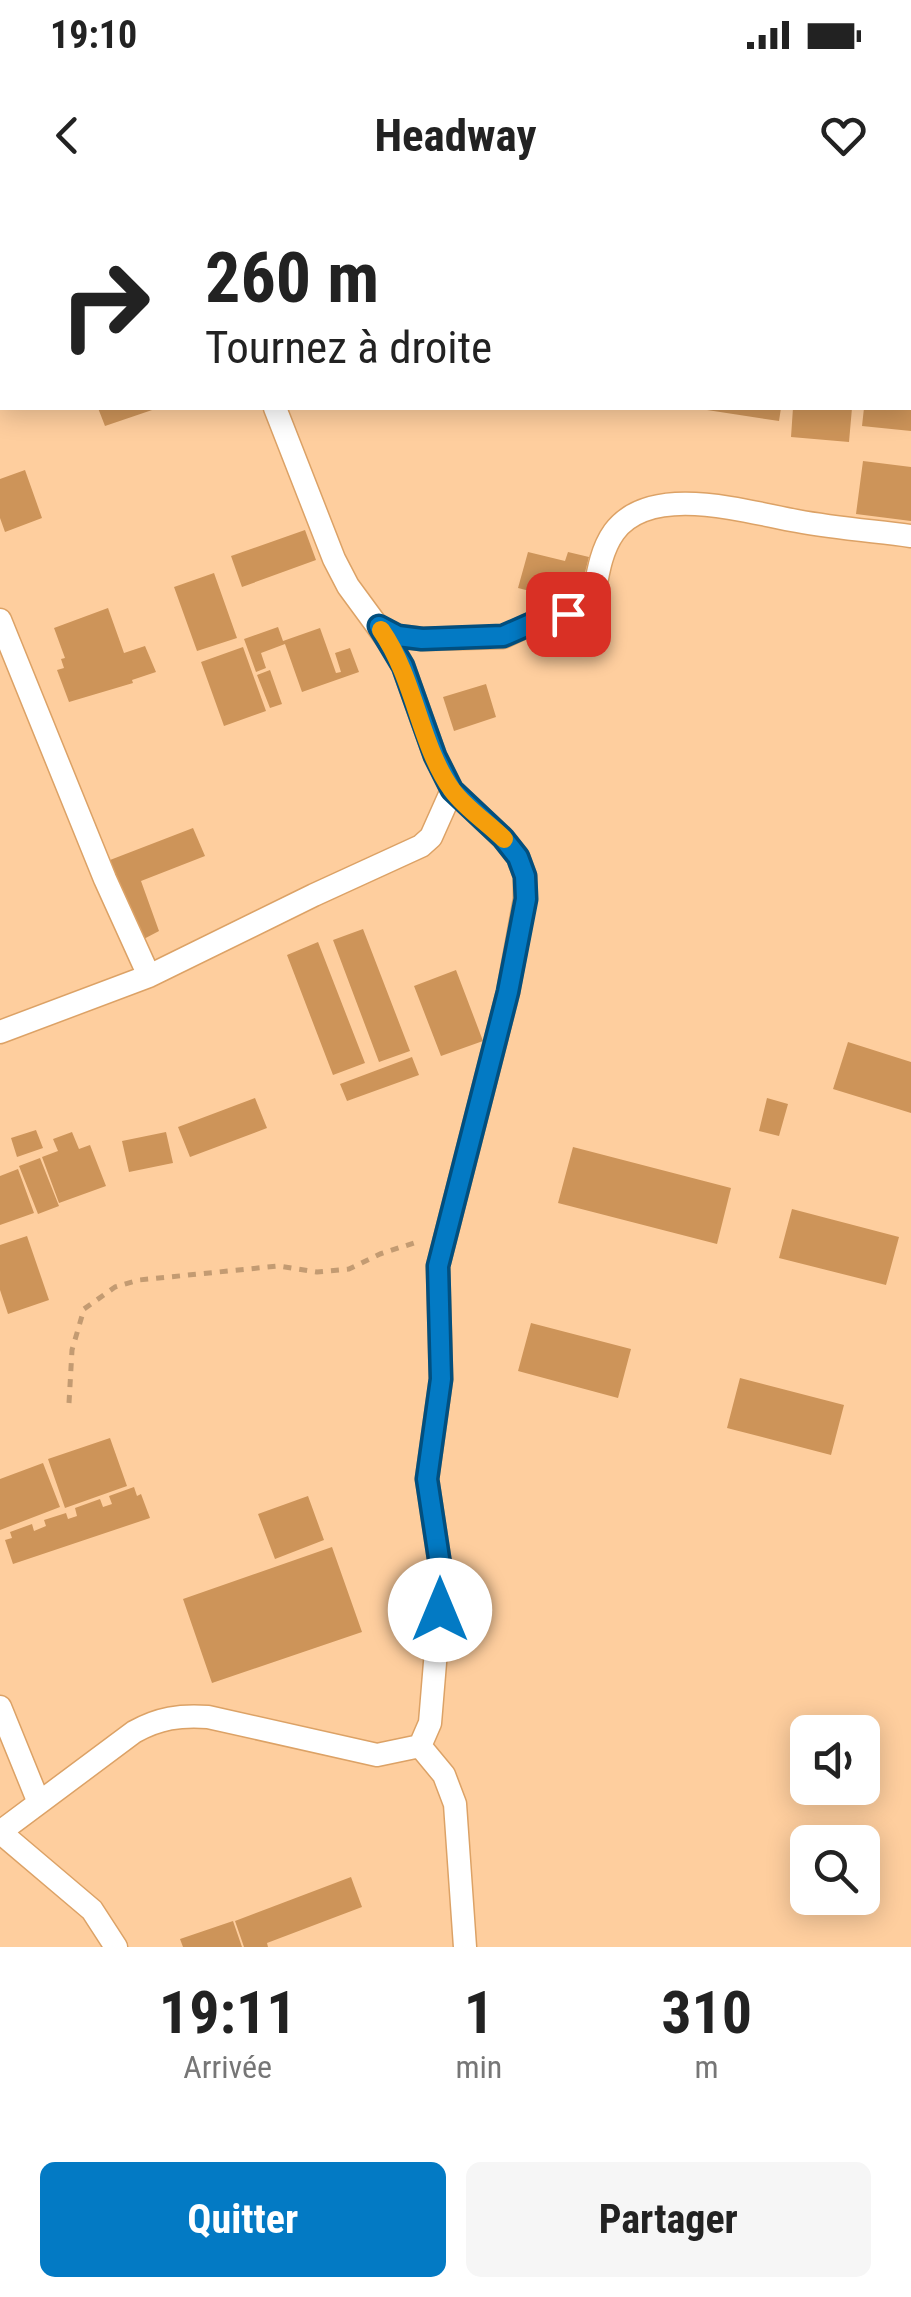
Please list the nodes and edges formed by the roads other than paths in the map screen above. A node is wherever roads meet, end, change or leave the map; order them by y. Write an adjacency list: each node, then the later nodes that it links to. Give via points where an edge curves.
1 (276, 410): 4 (street, via 334,559)
2 (911, 536): 4 (street, via 668,504 640,510 615,531 592,605 503,636 422,639)
3 (0, 620): 6 (street)
4 (379, 626): 5 (street, via 403,666)
5 (452, 790): 6 (street, via 421,846); 9 (street, via 518,857 526,899 440,1251 441,1379 427,1479 442,1578 430,1723)
6 (150, 976): 7 (street)
7 (0, 1032)
8 (0, 1707): 10 (street)
9 (420, 1746): 10 (street, via 377,1754 186,1715 134,1732); 13 (street, via 444,1775 456,1804)
10 (39, 1803): 11 (street)
11 (0, 1832): 12 (street, via 92,1910)
12 (116, 1947)
13 (465, 1947)

